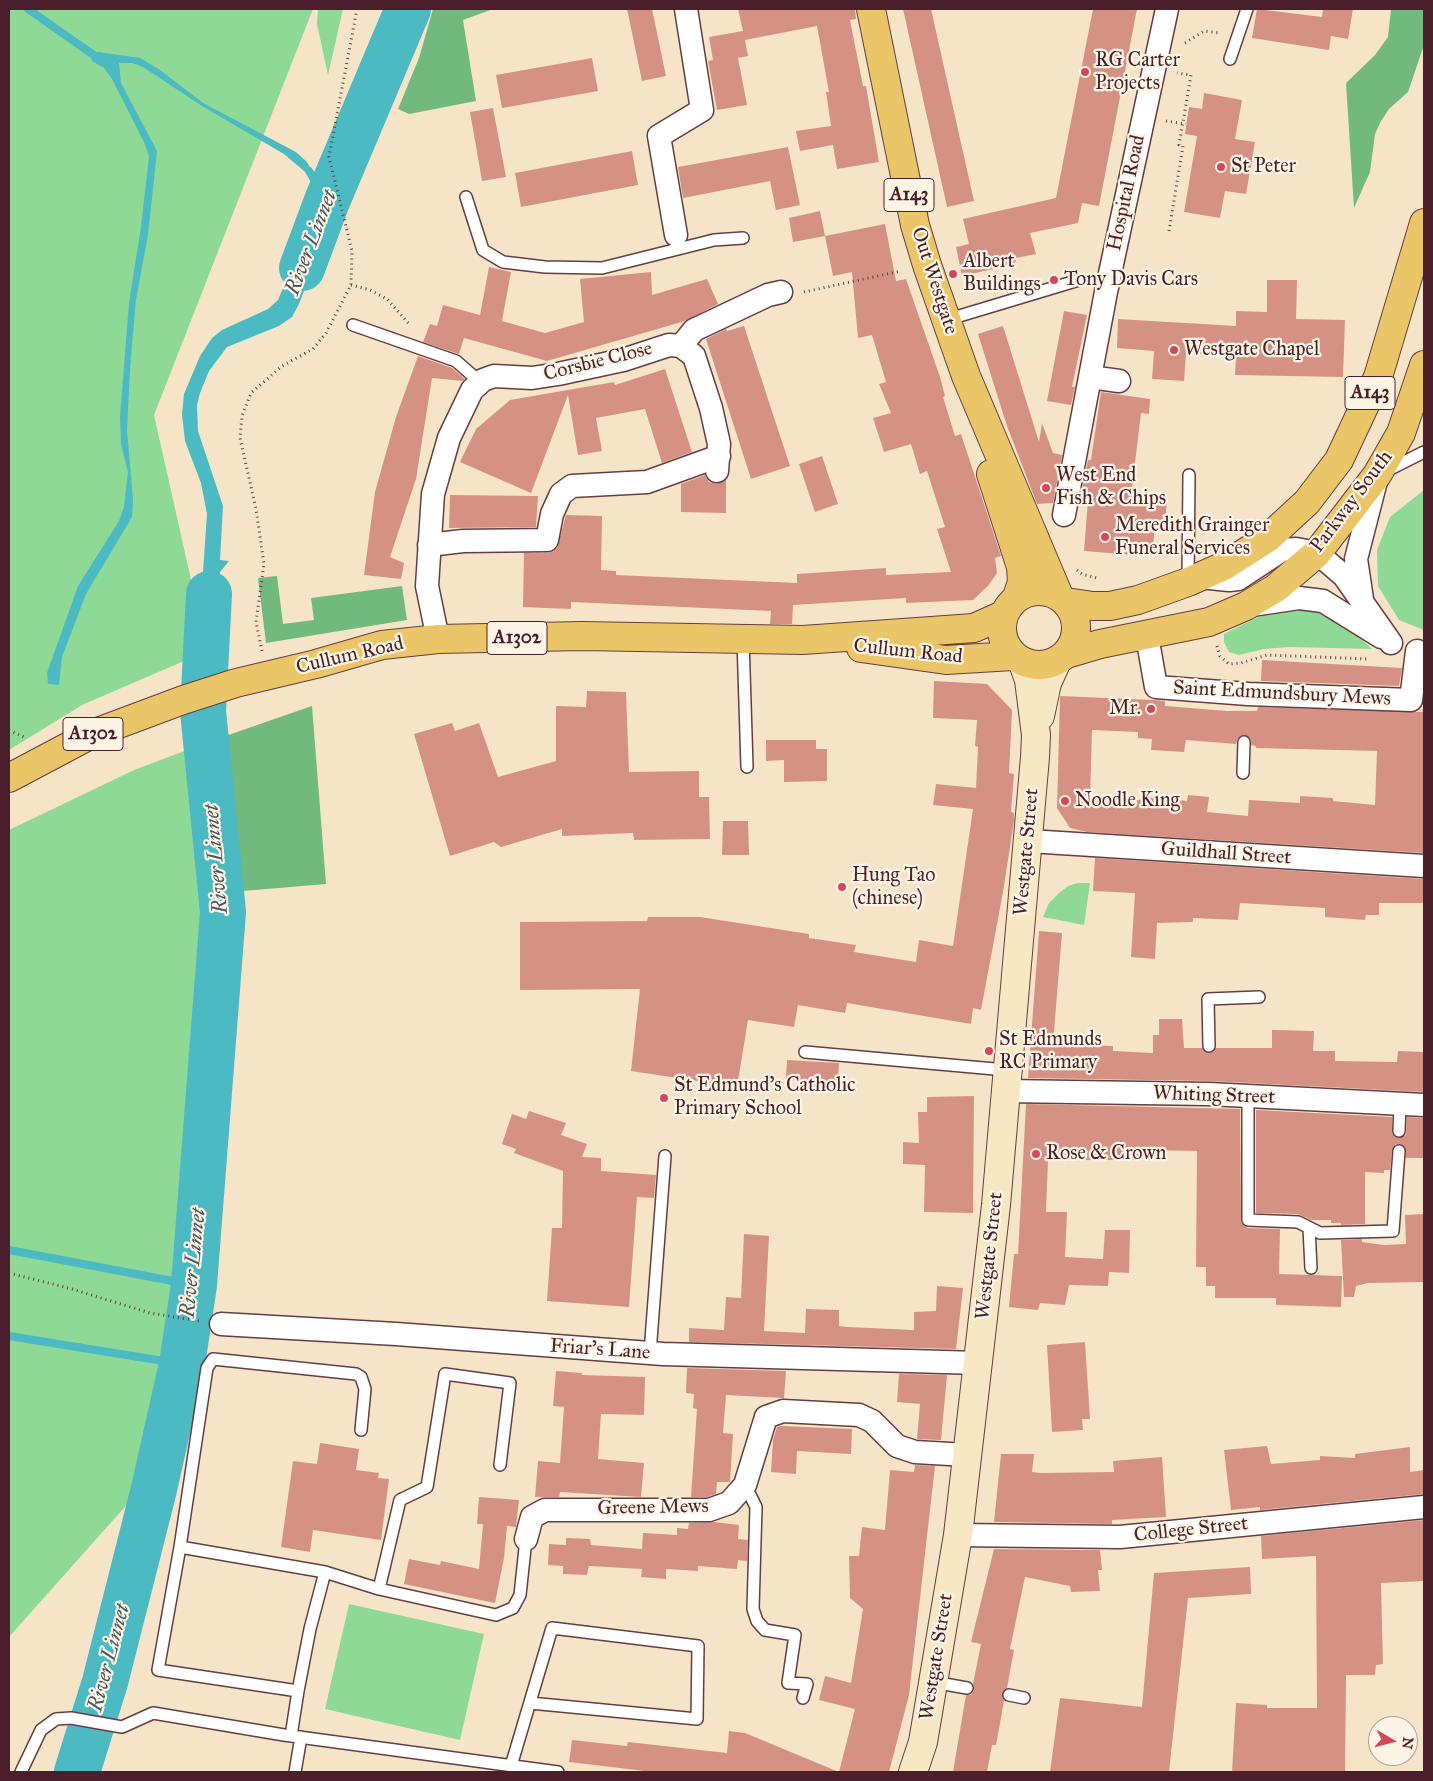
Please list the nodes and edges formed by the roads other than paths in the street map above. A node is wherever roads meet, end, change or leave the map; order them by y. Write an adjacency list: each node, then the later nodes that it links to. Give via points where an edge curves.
1 (686, 9): 9 (street, via 702,110 659,136)
2 (871, 9): 12 (main road, Out Westgate / A143, via 915,225)
3 (1167, 9): 17 (street, Hospital Road)
4 (1247, 9): 5 (lane)
5 (1230, 59)
6 (466, 197): 9 (lane, via 483,250 503,262 602,268)
7 (1424, 223): 26 (main road, Parkway South / A143, via 1378,377 1339,460 1307,502 1268,538 1224,566)
8 (743, 238): 9 (lane)
9 (680, 241)
10 (1079, 280): 12 (lane)
11 (782, 292): 14 (street, Corsbie Close, via 768,295 694,330)
12 (946, 320): 16 (main road, Out Westgate / A143)
13 (353, 325): 19 (lane, via 456,361)
14 (681, 346): 19 (street, Corsbie Close, via 669,344 623,360 558,374 532,378 494,376); 24 (street, Corsbie Close, via 694,356 711,408 720,444 718,464 647,482 572,486 561,494 552,514 547,540)
15 (1424, 365): 22 (main road, Parkway South / A143, via 1401,433)
16 (966, 376): 27 (main road, Out Westgate / A143); 29 (main road, Out Westgate / A143, via 987,459 1021,566 1022,582)
17 (1090, 377): 18 (street); 23 (street, Hospital Road)
18 (1118, 381)
19 (480, 382): 24 (street, via 472,390 449,438 433,494)
20 (1424, 452): 22 (lane)
21 (1189, 475): 26 (lane)
22 (1377, 475): 25 (main road, Parkway South / A143); 28 (street, via 1356,559)
23 (1064, 515)
24 (429, 545): 32 (street, via 427,586)
25 (1316, 553): 26 (street, via 1282,550 1238,579); 28 (street, via 1344,576); 30 (main road, Parkway South / A143, via 1276,588)
26 (1194, 580): 27 (main road, Parkway South / A143, via 1138,600 1110,606)
27 (1062, 599): 29 (main road, A143, via 1038,591); 37 (main road, A143, via 1076,622 1072,645)
28 (1362, 602): 35 (street)
29 (1010, 606): 34 (main road, Cullum Road / A1302, via 974,628); 38 (main road, A143, via 1002,638)
30 (1246, 606): 31 (main road, Parkway South / A143, via 1209,622); 35 (street, via 1299,598 1323,601)
31 (1147, 636): 36 (street, Saint Edmundsbury Mews, via 1156,687 1247,700 1411,700); 37 (main road, Parkway South / A143, via 1100,644)
32 (438, 639): 33 (main road, Cullum Road / A1302, via 582,636); 43 (main road, Cullum Road / A1302, via 382,645 183,700 92,734)
33 (743, 639): 34 (main road, Cullum Road / A1302); 41 (lane)
34 (803, 640): 38 (main road, Cullum Road / A1302, via 946,660)
35 (1382, 650): 36 (street)
36 (1421, 652)
37 (1061, 659): 38 (main road, A143, via 1041,666); 39 (street, Westgate Street, via 1047,683)
38 (1018, 660): 39 (street, Westgate Street, via 1029,680)
39 (1036, 735): 44 (street, Westgate Street)
40 (1244, 742): 42 (lane)
41 (746, 767)
42 (1243, 773)
43 (9, 778)
44 (1029, 841): 45 (street, Guildhall Street); 49 (street, Westgate Street)
45 (1424, 866)
46 (1259, 997): 47 (lane, via 1208,999)
47 (1209, 1046)
48 (805, 1052): 49 (lane)
49 (1005, 1081): 50 (street, Whiting Street, via 1209,1089); 60 (street, Westgate Street)
50 (1248, 1097): 51 (street, Whiting Street); 56 (lane, via 1248,1220 1298,1222)
51 (1400, 1104): 52 (street, Whiting Street); 53 (lane)
52 (1424, 1105)
53 (1399, 1131)
54 (1398, 1151): 56 (lane, via 1393,1231 1320,1233)
55 (665, 1156): 59 (lane)
56 (1309, 1228): 57 (lane)
57 (1311, 1268)
58 (210, 1323): 59 (street, Friar's Lane)
59 (650, 1353): 60 (street, Friar's Lane)
60 (979, 1363): 62 (street, Westgate Street)
61 (361, 1430): 68 (lane, via 365,1389 361,1377 356,1374 213,1359 208,1368)
62 (967, 1454): 64 (street, Greene Mews, via 915,1452 897,1446 872,1421 859,1415 783,1410 766,1417); 66 (street, Westgate Street)
63 (500, 1465): 70 (lane, via 510,1383 445,1374 427,1487 400,1500)
64 (745, 1485): 67 (street, Greene Mews, via 729,1503 709,1510 545,1510 532,1518); 75 (lane, via 756,1507 753,1609 757,1622 765,1630 795,1635 788,1683 807,1684)
65 (1424, 1507): 66 (street, College Street, via 1120,1537)
66 (958, 1535): 71 (street, Westgate Street)
67 (526, 1540): 70 (lane, via 520,1595 512,1608 496,1615)
68 (180, 1547): 69 (lane); 73 (lane, via 158,1670)
69 (325, 1572): 70 (lane); 73 (lane)
70 (379, 1589)
71 (933, 1682): 72 (lane); 83 (street, Westgate Street, via 923,1742)
72 (968, 1688)
73 (298, 1691): 78 (lane)
74 (1009, 1695): 76 (lane)
75 (804, 1698)
76 (1024, 1698)
77 (530, 1703): 77 (lane, via 552,1628 698,1646 697,1719); 79 (lane)
78 (296, 1737): 79 (lane); 80 (lane, via 153,1714 122,1726 71,1718 56,1719 41,1730); 81 (lane)
79 (511, 1766): 82 (lane)
80 (21, 1772)
81 (295, 1772)
82 (558, 1772)
83 (913, 1772)

